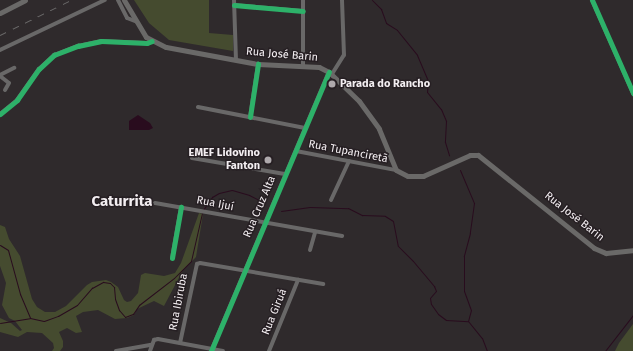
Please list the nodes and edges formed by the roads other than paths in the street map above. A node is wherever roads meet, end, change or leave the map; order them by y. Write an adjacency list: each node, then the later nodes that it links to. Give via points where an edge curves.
1 (24, 0): 10 (main road)
2 (105, 0): 13 (street)
3 (118, 0): 11 (street, via 127,18)
4 (124, 0): 11 (main road, Rua José Barin)
5 (303, 0): 9 (street)
6 (342, 0): 18 (street, Rua Cruz Alta, via 344,55)
7 (592, 0): 21 (street)
8 (234, 2): 9 (street); 14 (street)
9 (303, 11): 16 (street)
10 (0, 13)
11 (135, 21): 12 (main road, Rua José Barin)
12 (152, 41): 14 (main road, Rua José Barin, via 166,47); 23 (street, via 101,41 54,55 39,69 17,100)
13 (0, 50)
14 (236, 60): 15 (main road, Rua José Barin)
15 (258, 64): 16 (main road, Rua José Barin); 24 (street)
16 (303, 65): 18 (main road, Rua José Barin, via 318,67)
17 (14, 68): 19 (street)
18 (331, 73): 25 (street, Rua Cruz Alta); 29 (main road, Rua José Barin, via 359,101 379,129)
19 (0, 76): 20 (street, via 9,83)
20 (5, 90)
21 (633, 93)
22 (198, 107): 24 (street)
23 (0, 114)
24 (250, 117): 25 (street)
25 (305, 128): 26 (street, Rua Cruz Alta)
26 (296, 151): 28 (street, Rua Tupanciretã); 30 (street, Rua Cruz Alta)
27 (192, 158): 30 (street)
28 (348, 161): 29 (street, Rua Tupanciretã); 31 (street)
29 (396, 170): 38 (main road, Rua José Barin, via 408,176 423,176 470,155 478,155 594,248 606,253)
30 (285, 174): 34 (street, Rua Cruz Alta)
31 (331, 200)
32 (155, 203): 33 (street, Rua Ijuí)
33 (181, 207): 34 (street, Rua Ijuí); 39 (street)
34 (264, 222): 35 (street, Rua Ijuí); 40 (street, Rua Cruz Alta)
35 (315, 232): 36 (street, Rua Ijuí); 37 (street)
36 (342, 236)
37 (310, 250)
38 (633, 250)
39 (172, 258)
40 (244, 271): 41 (street); 43 (street, Rua Ibiruba, via 197,264); 45 (street, Rua Cruz Alta)
41 (298, 280): 42 (street); 49 (street, Rua Giruá)
42 (323, 284)
43 (180, 343): 44 (street, via 158,339); 45 (street)
44 (151, 345): 46 (street); 47 (street)
45 (212, 350): 48 (street)
46 (116, 351)
47 (150, 351)
48 (223, 351)
49 (269, 351)

